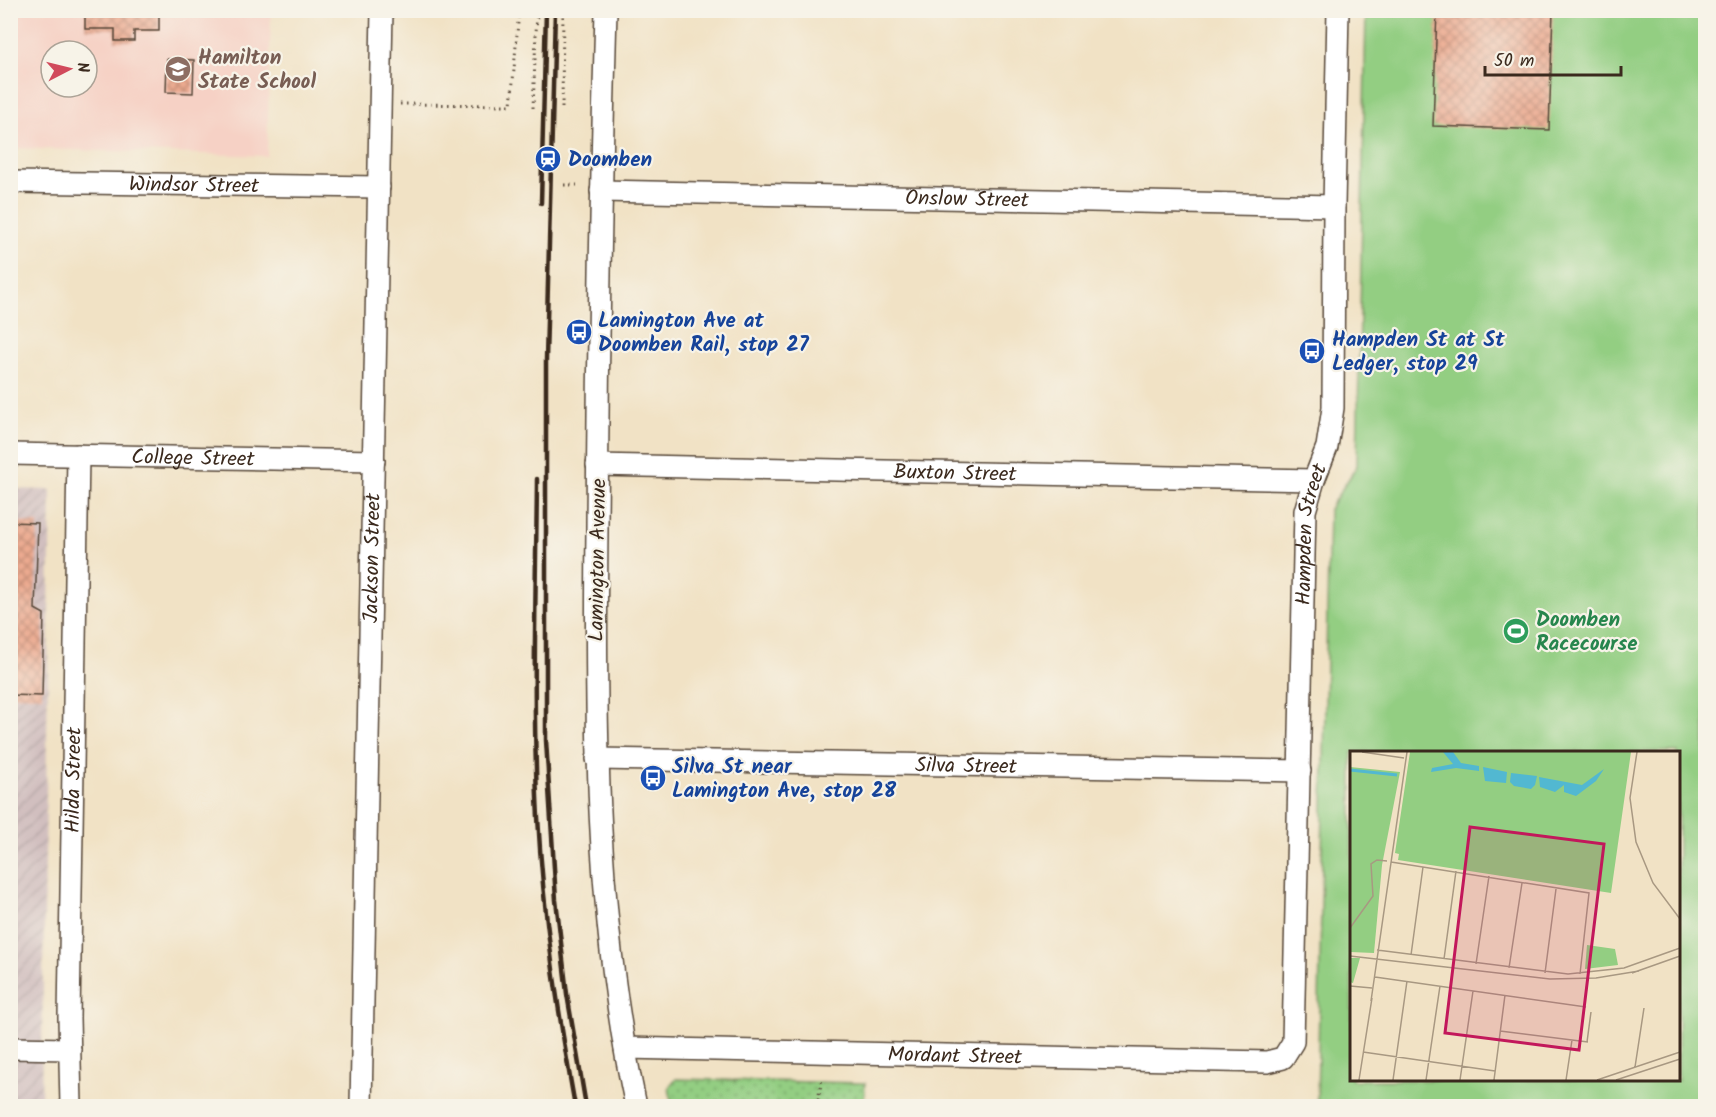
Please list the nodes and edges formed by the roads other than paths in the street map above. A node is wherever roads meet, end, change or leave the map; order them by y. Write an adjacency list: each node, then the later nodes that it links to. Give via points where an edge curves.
1 (382, 10): 5 (street, Jackson Street)
2 (606, 10): 6 (street, Lamington Avenue)
3 (1338, 10): 7 (street, Hampden Street)
4 (10, 182): 5 (street, Windsor Street)
5 (379, 187): 10 (street, Jackson Street)
6 (601, 191): 7 (street, Onslow Street); 11 (street, Lamington Avenue)
7 (1334, 206): 12 (street, Hampden Street, via 1333,408 1327,447)
8 (10, 454): 9 (street, College Street)
9 (78, 455): 10 (street, College Street); 17 (street, Hilda Street)
10 (374, 460): 20 (street, Jackson Street)
11 (597, 465): 12 (street, Buxton Street); 13 (street, Lamington Avenue)
12 (1314, 480): 14 (street, Hampden Street, via 1305,512)
13 (597, 759): 14 (street, Silva Street); 16 (street, Lamington Avenue, via 612,952)
14 (1300, 771): 18 (street, Hampden Street, via 1293,1042)
15 (10, 1048): 17 (street)
16 (625, 1048): 18 (street, Mordant Street, via 1267,1062); 21 (street, Lamington Avenue)
17 (70, 1049): 19 (street, Hilda Street)
18 (1283, 1058)
19 (71, 1107)
20 (361, 1107)
21 (636, 1107)

